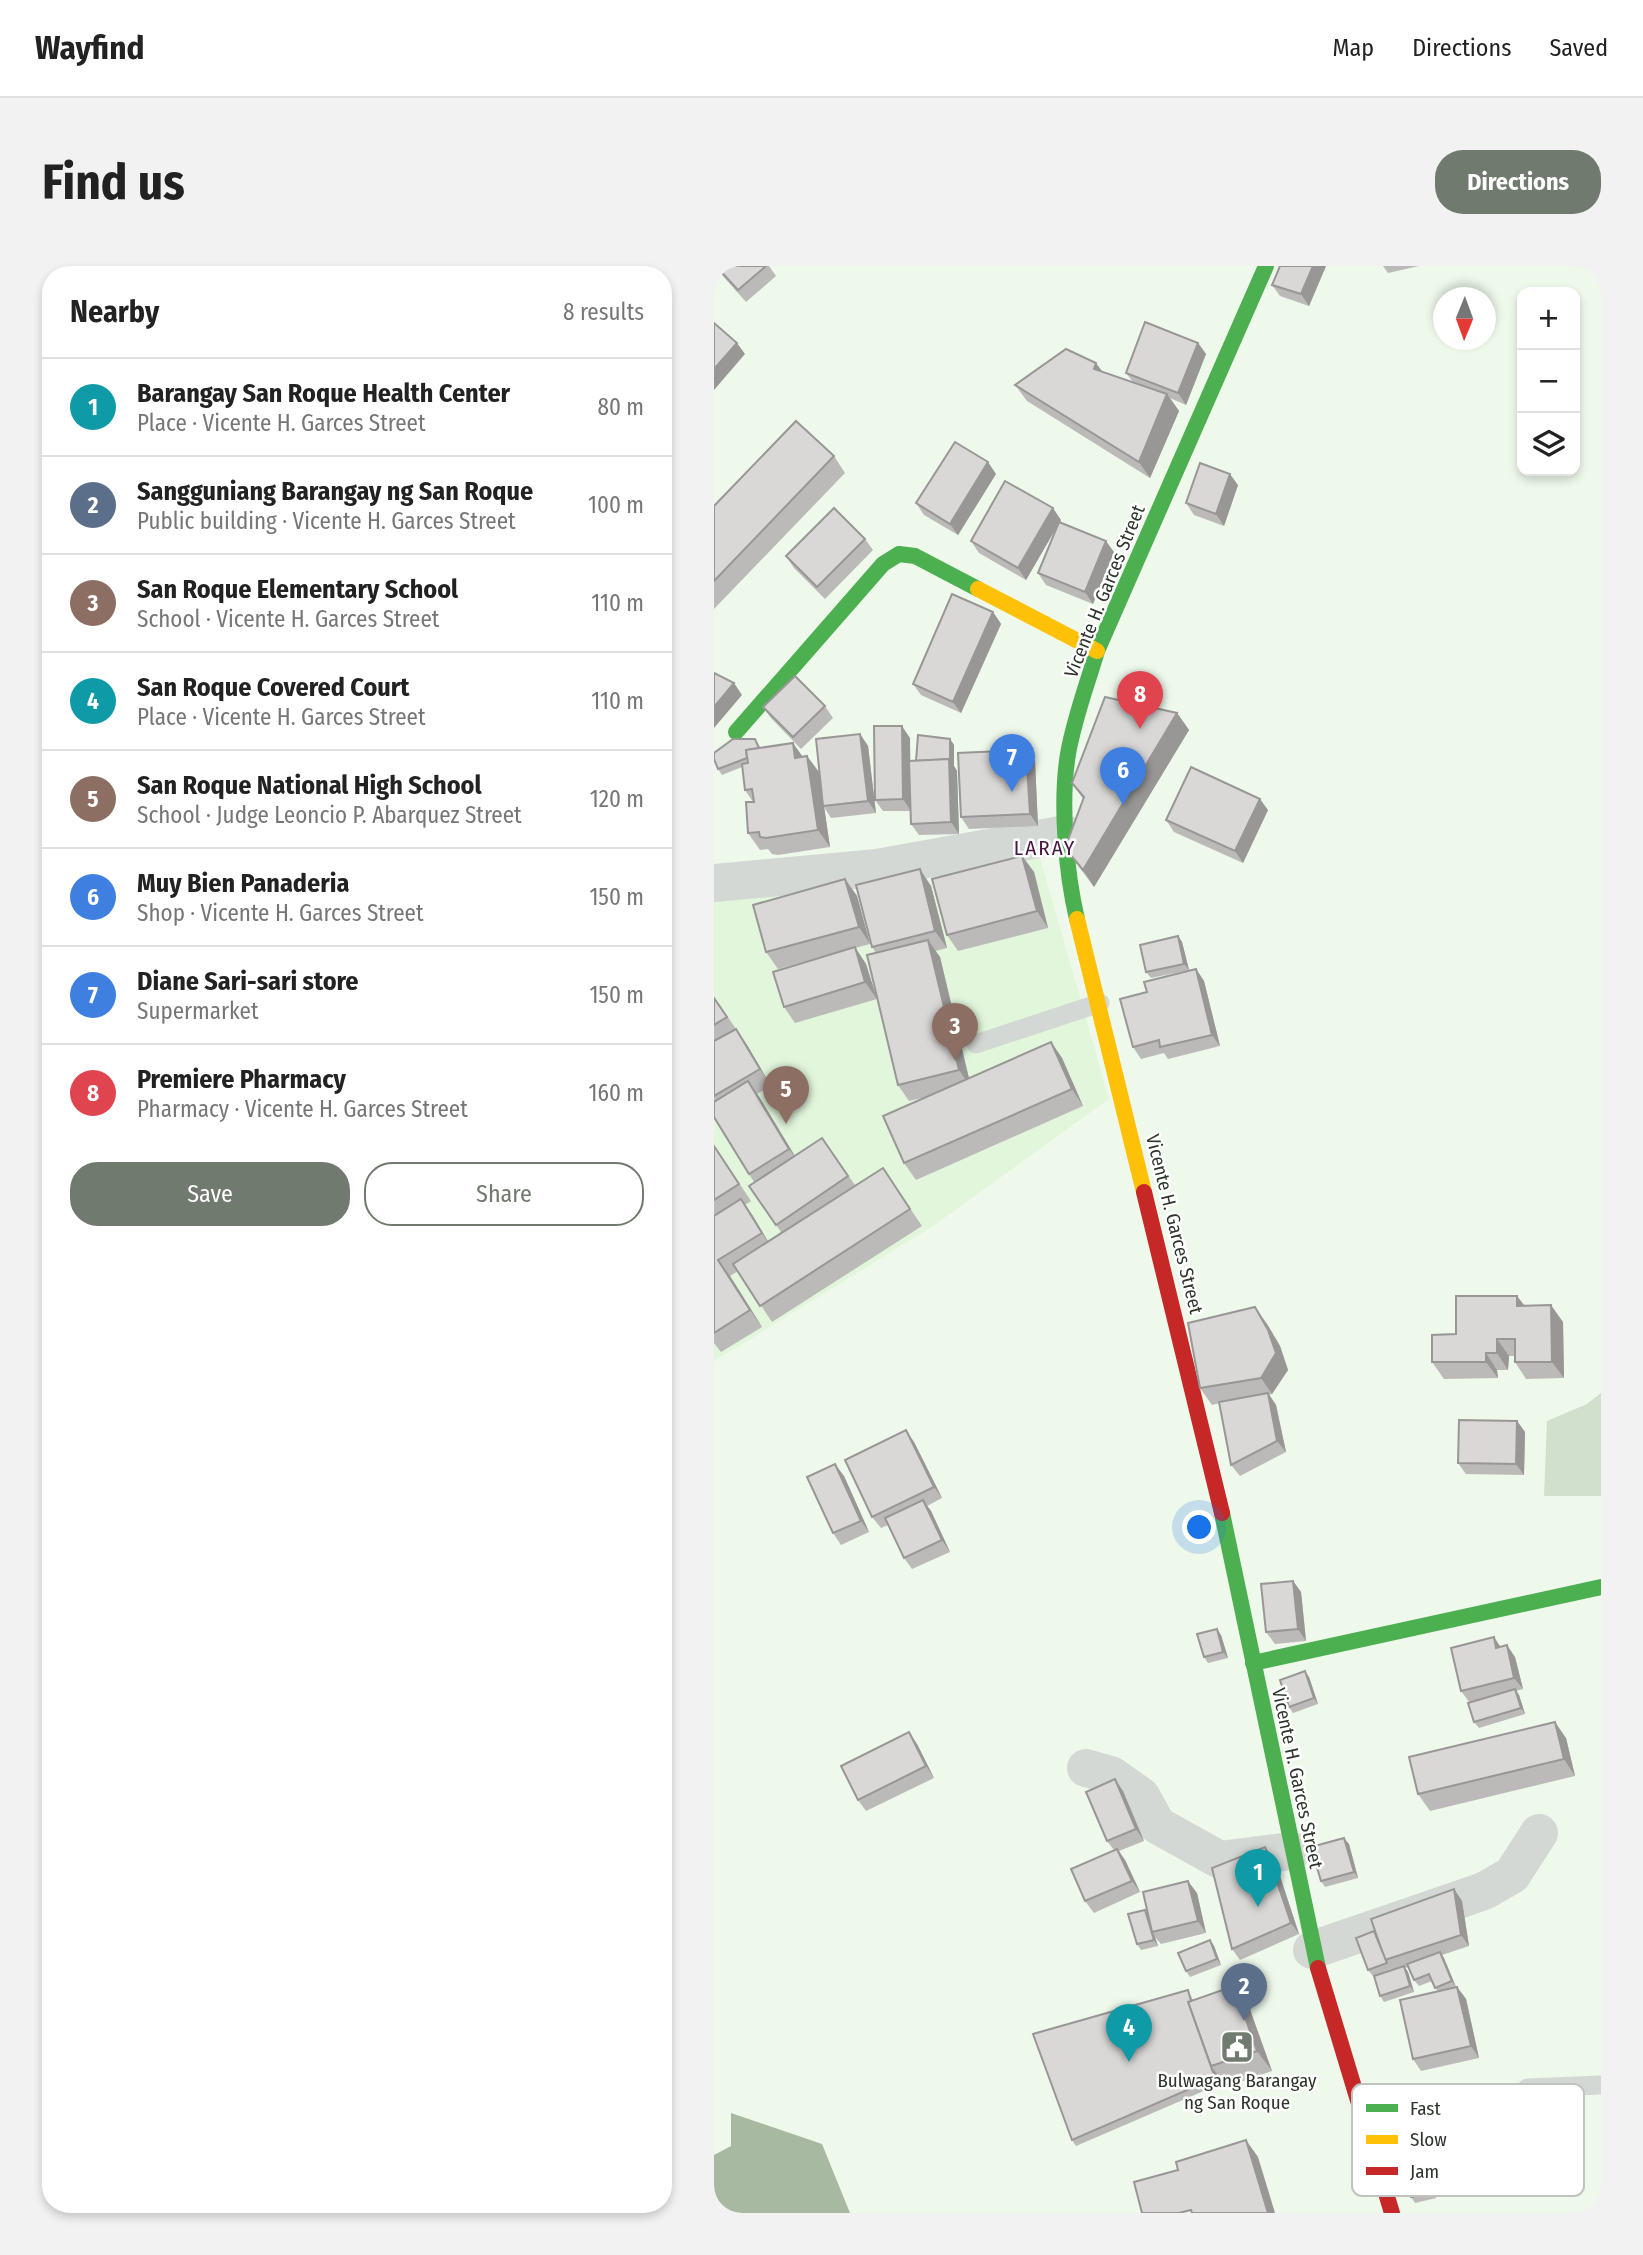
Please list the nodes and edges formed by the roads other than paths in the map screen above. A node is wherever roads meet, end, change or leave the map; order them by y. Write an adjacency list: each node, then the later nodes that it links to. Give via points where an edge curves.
1 (1266, 266): 2 (street, Vicente H. Garces Street)
2 (1097, 651): 3 (street, via 915,556 899,554 883,564); 4 (street, Vicente H. Garces Street, via 1068,755)
3 (736, 732)
4 (1066, 834): 5 (street, via 877,868); 6 (street, Vicente H. Garces Street, via 1072,900)
5 (714, 883)
6 (1100, 1003): 7 (lane); 9 (street, Vicente H. Garces Street, via 1220,1503)
7 (976, 1044)
8 (1601, 1587): 9 (street)
9 (1253, 1663): 12 (street, Vicente H. Garces Street)
10 (1086, 1768): 12 (street, via 1111,1775 1141,1796 1157,1825 1220,1860)
11 (1539, 1833): 13 (street, via 1512,1875 1484,1891)
12 (1292, 1851): 13 (street, Vicente H. Garces Street)
13 (1312, 1950): 14 (street, Vicente H. Garces Street)
14 (1353, 2084)
15 (1387, 2196): 16 (street, Vicente H. Garces Street)
16 (1392, 2213)

